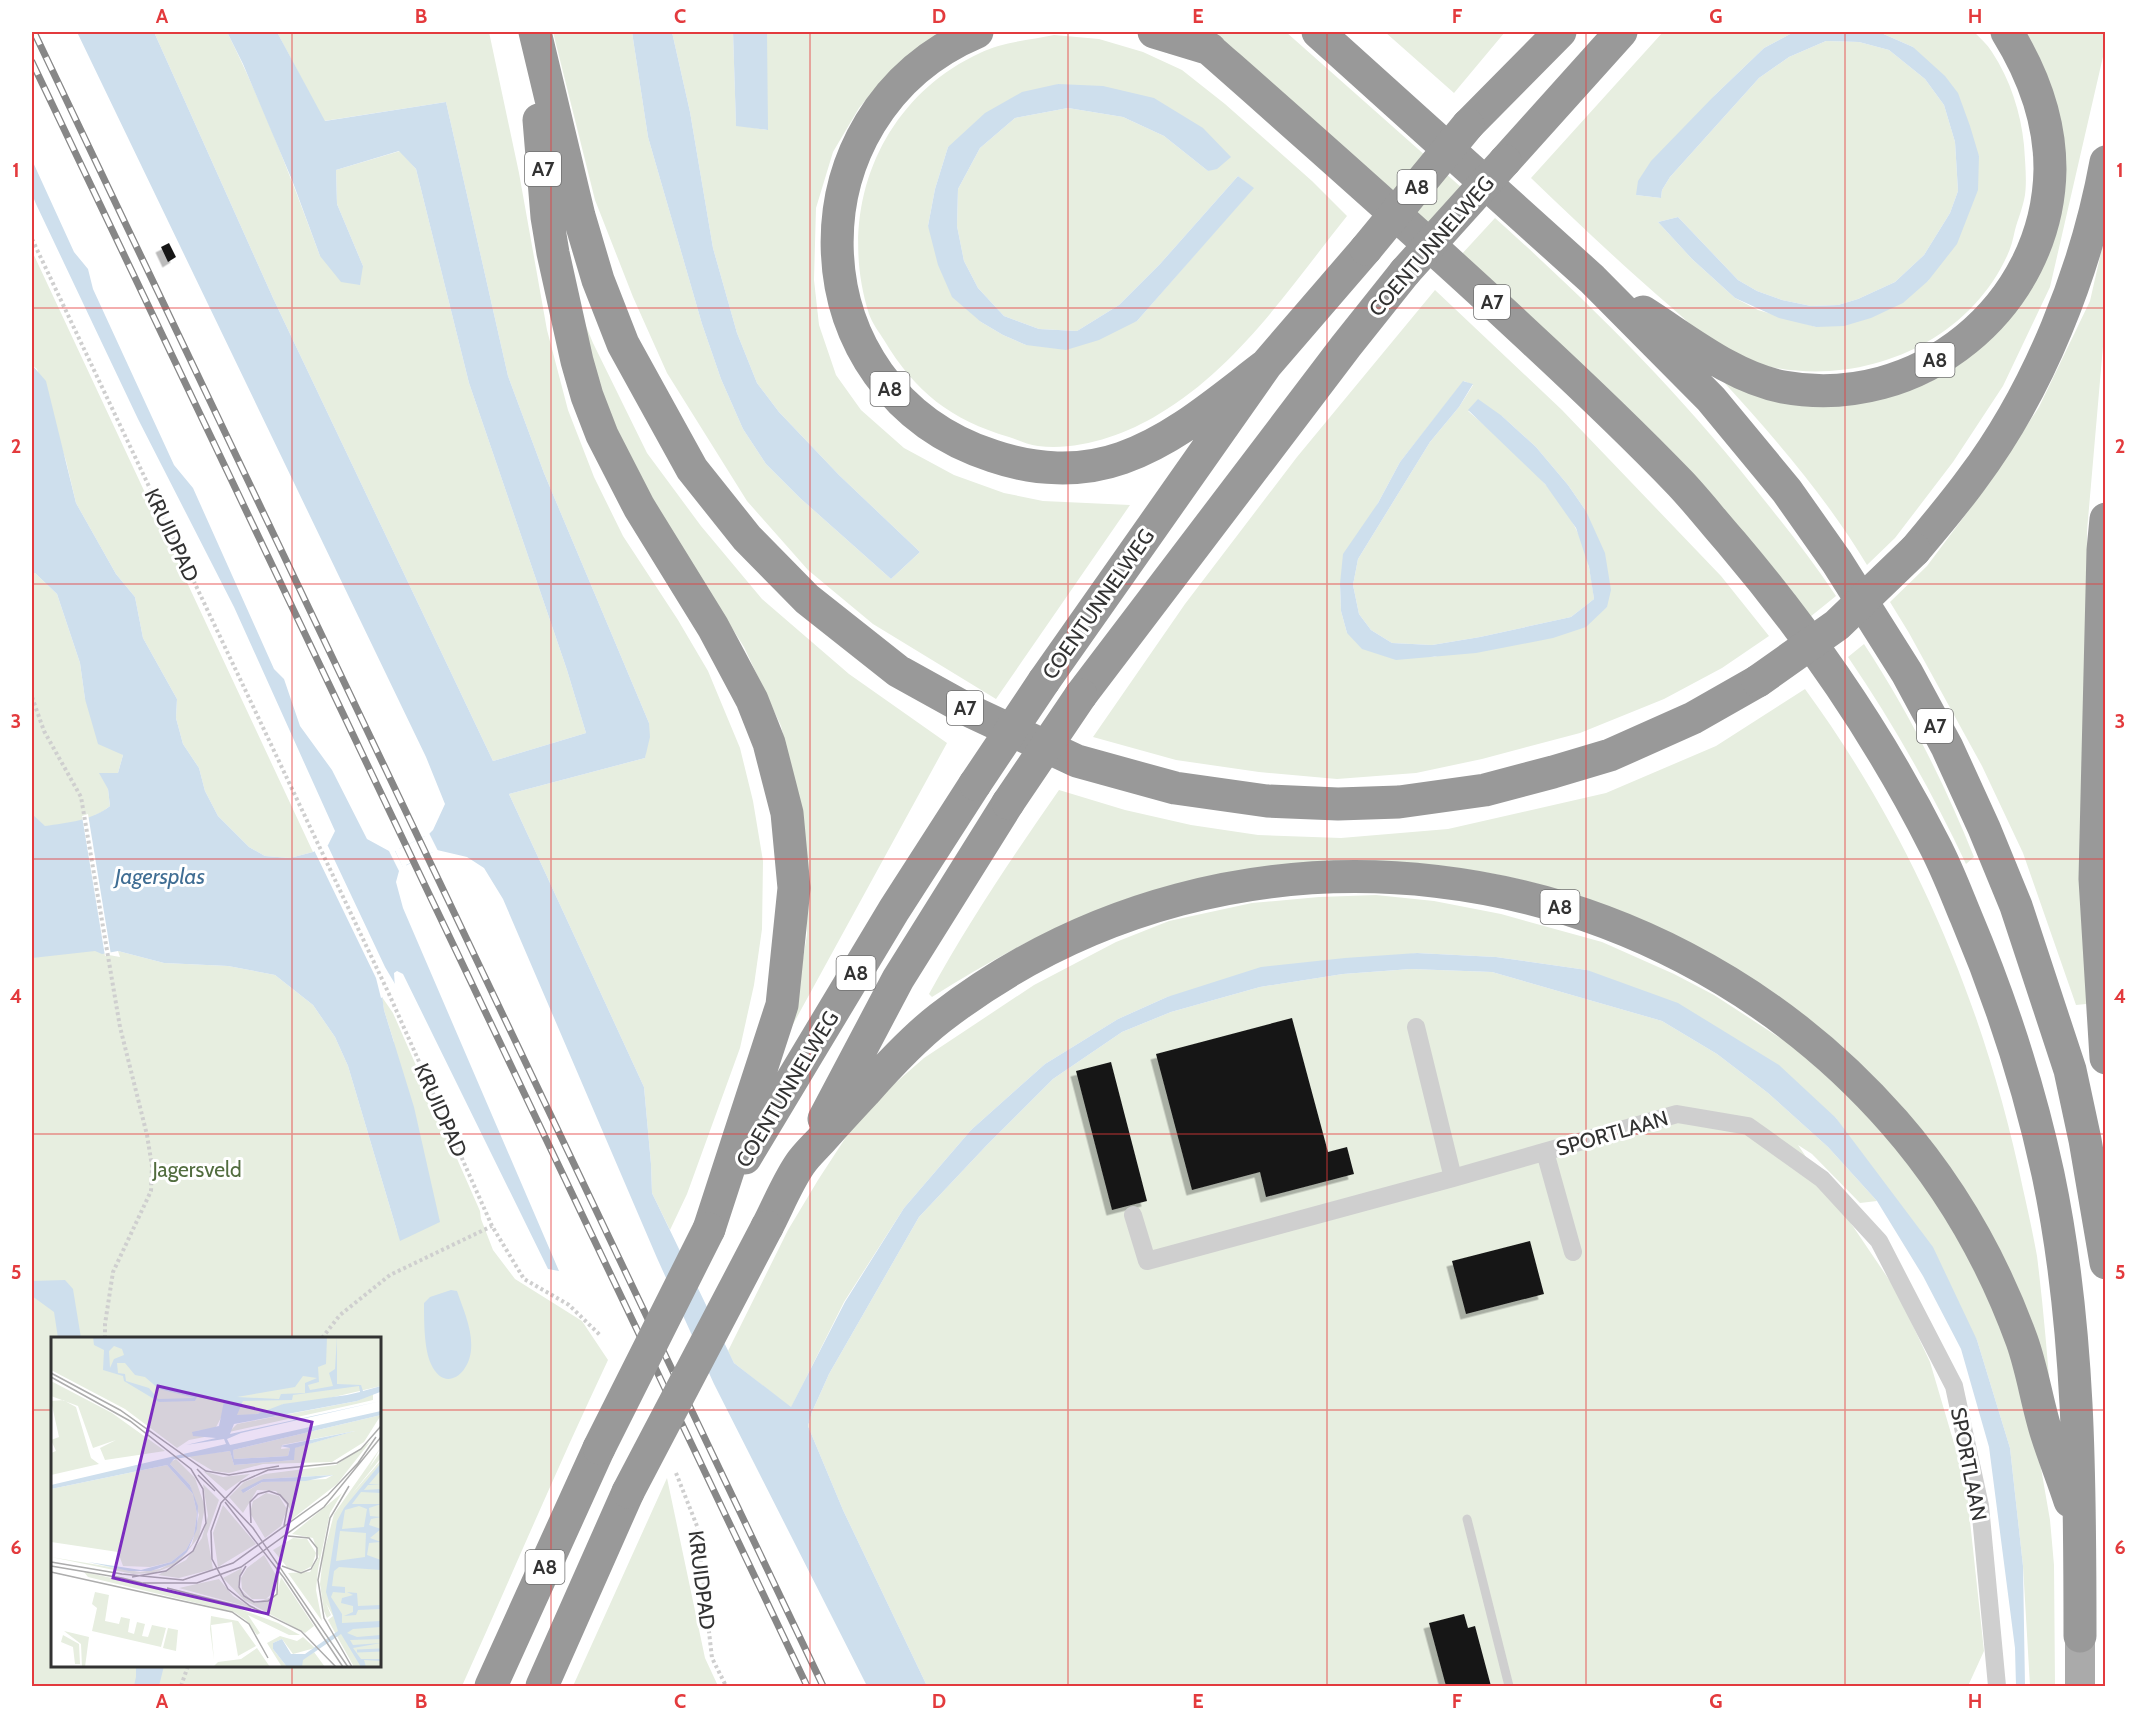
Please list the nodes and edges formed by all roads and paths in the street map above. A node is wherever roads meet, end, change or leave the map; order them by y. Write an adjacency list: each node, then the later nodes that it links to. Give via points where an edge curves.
1 (533, 32): 9 (highway, A7, bridge, via 576,206 598,280 623,344 692,469 747,538 807,599 898,670 972,712 1077,761 1175,788 1267,801 1400,802 1485,790 1610,755 1693,717 1758,681 1837,625 1915,550 1973,479 2025,396 2064,308 2097,208); 18 (highway, A7, via 550,236 587,396 639,507 713,627 752,700 770,743 787,813 794,888 782,1005)
2 (977, 32): 12 (highway, A8, via 934,54 896,86 866,129 846,177 837,229 839,280 855,335 886,384 924,421 958,443 1017,463 1063,469 1122,458 1166,437)
3 (1154, 32): 8 (highway)
4 (1318, 32): 11 (highway, A7)
5 (1560, 32): 12 (highway, COENTUNNELWEG / A8, bridge, via 1468,125)
6 (1621, 32): 19 (highway, COENTUNNELWEG / A8, bridge, via 1405,272 1081,695 898,979)
7 (2007, 32): 11 (highway, A8, via 2031,75 2046,122 2050,168 2044,214 2028,259 2006,298 1976,332 1941,357 1901,377 1860,389 1820,391 1782,387 1731,367)
8 (1200, 40): 30 (highway, A7, via 1463,275 1603,405 1683,486 1781,603 1851,700 1898,776 1937,850 1991,977 2019,1060 2048,1176 2072,1345)
9 (2106, 162)
10 (32, 239): 22 (path, KRUIDPAD, via 389,994)
11 (1592, 279): 24 (highway, A7, via 1711,399 1787,491 1901,663 1947,747 2016,906 2070,1070)
12 (1266, 365): 18 (highway, COENTUNNELWEG / A8, bridge, via 975,784)
13 (2106, 519): 16 (highway, via 2095,879)
14 (32, 697): 26 (path, via 44,731 81,797 120,1027 152,1166 151,1191 113,1272)
15 (1416, 1027): 20 (street)
16 (2106, 1058)
17 (1545, 1152): 20 (street, SPORTLAAN); 23 (street); 38 (street, SPORTLAAN, via 1677,1114 1748,1126 1822,1179 1879,1241 1954,1386 1980,1506)
18 (736, 1161): 34 (highway, A8, bridge, via 709,1229 599,1448)
19 (801, 1163): 30 (highway, A8, via 884,1071 936,1021 977,991 1060,944 1130,914 1197,895 1268,882 1329,877 1413,878 1539,900 1652,940 1748,994 1809,1038 1895,1122 1941,1179 2002,1292); 35 (highway, A8, bridge, via 628,1492)
20 (1453, 1178): 21 (street, SPORTLAAN, via 1147,1261)
21 (1133, 1215)
22 (492, 1226): 25 (path, KRUIDPAD, via 524,1279 569,1305); 27 (path, via 390,1275 340,1315)
23 (1573, 1252)
24 (2106, 1263)
25 (601, 1336)
26 (105, 1337)
27 (323, 1337)
28 (676, 1473): 36 (path, KRUIDPAD, via 697,1526 712,1658)
29 (1467, 1519): 37 (lane)
30 (2080, 1528): 31 (highway)
31 (2080, 1636): 39 (main road)
32 (187, 1667): 33 (path)
33 (181, 1686)
34 (491, 1686)
35 (542, 1686)
36 (726, 1686)
37 (1509, 1686)
38 (1997, 1686)
39 (2080, 1686)

